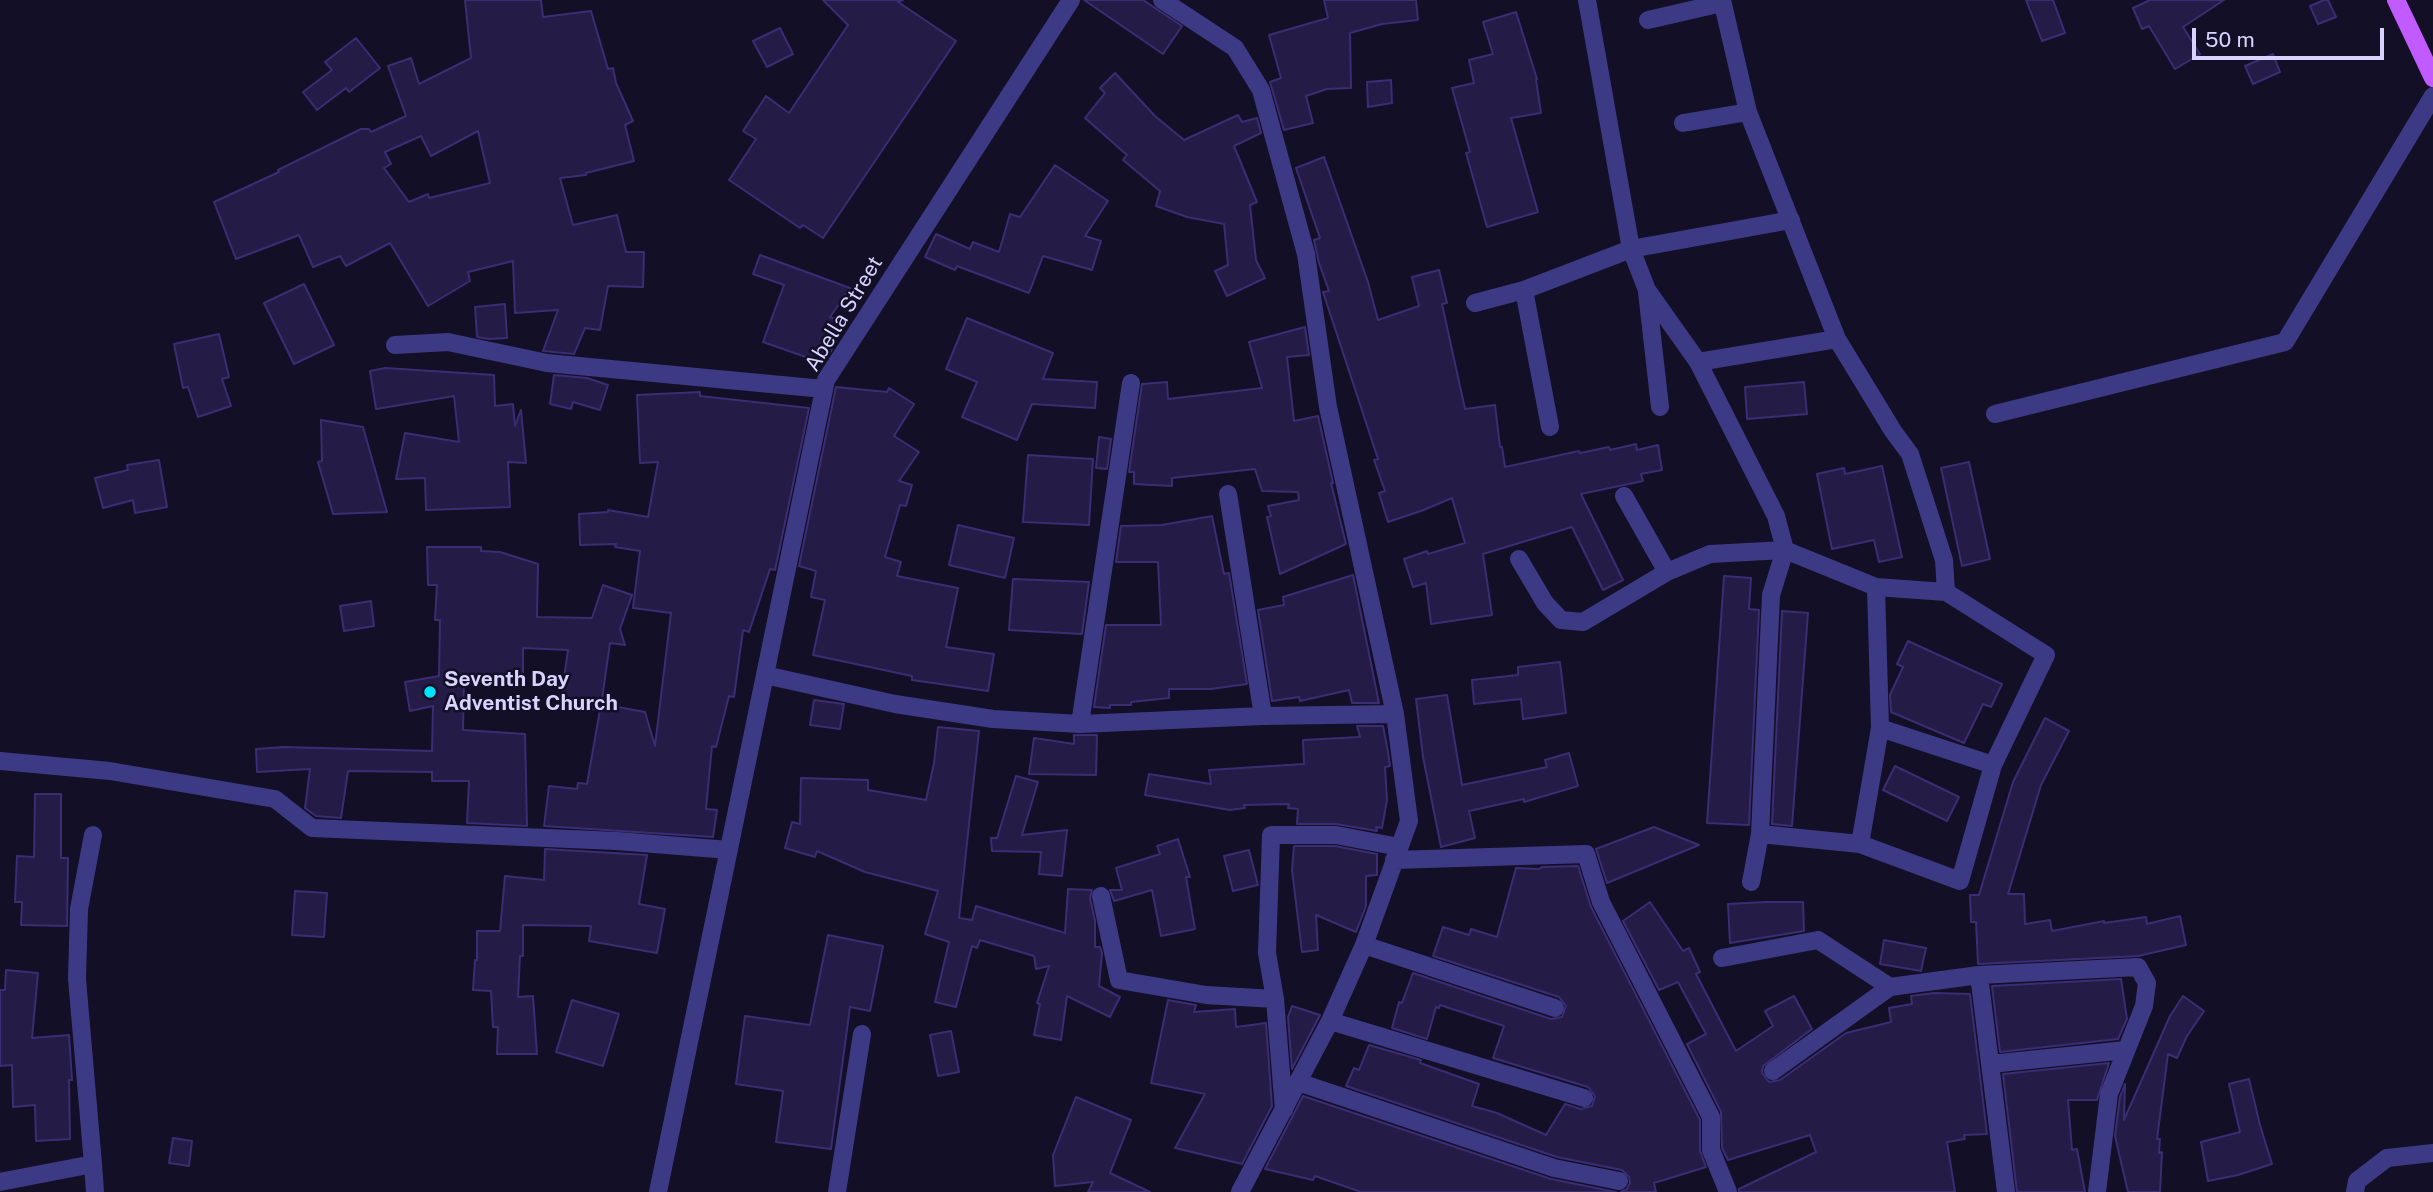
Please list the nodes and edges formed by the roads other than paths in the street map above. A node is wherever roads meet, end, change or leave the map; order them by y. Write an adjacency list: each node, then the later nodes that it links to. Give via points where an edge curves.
1 (1162, 0): 32 (street, via 1235,48 1261,90 1306,254 1328,407)
2 (1587, 0): 12 (street)
3 (2396, 0): 7 (main road)
4 (1722, 1): 6 (street); 9 (street)
5 (1062, 3): 20 (street, Abella Street)
6 (1648, 20)
7 (2433, 78)
8 (2433, 96): 22 (street, via 2285,342)
9 (1748, 112): 10 (street); 11 (street)
10 (1683, 123)
11 (1791, 220): 12 (street); 16 (street)
12 (1631, 249): 13 (street); 14 (street)
13 (1524, 290): 15 (street); 23 (street)
14 (1647, 290): 18 (street); 21 (street)
15 (1475, 303)
16 (1837, 339): 18 (street); 30 (street, via 1910,454 1944,560)
17 (395, 345): 20 (street, via 448,342 547,363)
18 (1698, 362): 26 (street, via 1776,516)
19 (1130, 383): 34 (street)
20 (824, 389): 31 (street, Abella Street)
21 (1660, 407)
22 (1995, 414)
23 (1550, 427)
24 (1228, 494): 33 (street)
25 (1624, 496): 28 (street)
26 (1785, 550): 28 (street, via 1710,554); 29 (street); 38 (street, via 1771,595)
27 (1519, 559): 28 (street, via 1545,604 1561,620 1583,622)
28 (1667, 572)
29 (1876, 587): 30 (street); 35 (street)
30 (1946, 592): 37 (street, via 2046,655)
31 (765, 675): 34 (street, via 907,706 993,719); 41 (street, Abella Street)
32 (1395, 715): 33 (street); 42 (street, via 1409,821)
33 (1263, 716): 34 (street)
34 (1080, 724)
35 (1880, 728): 37 (street); 40 (street)
36 (0, 761): 41 (street, via 110,771 275,799 312,828)
37 (1993, 765): 40 (street, via 1960,881)
38 (1759, 834): 40 (street); 43 (street)
39 (93, 835): 60 (street, via 79,909 77,979)
40 (1860, 844)
41 (729, 850): 64 (street, Abella Street)
42 (1397, 854): 45 (street); 49 (street, via 1336,835 1271,835 1267,953); 67 (street, via 1586,854 1601,902 1711,1117 1711,1150)
43 (1751, 882)
44 (1101, 897): 49 (street, via 1119,979 1206,995)
45 (1364, 945): 50 (street); 51 (street)
46 (1722, 958): 48 (street, via 1818,940)
47 (1979, 975): 48 (street); 53 (street, via 2138,967 2147,983 2144,1006); 54 (street)
48 (1890, 987): 55 (street)
49 (1275, 999): 58 (street)
50 (1555, 1008)
51 (1330, 1021): 56 (street); 57 (street)
52 (862, 1034): 65 (street)
53 (2126, 1050): 54 (street); 69 (street, via 2109,1094)
54 (1990, 1064): 68 (street)
55 (1773, 1071)
56 (1298, 1082): 58 (street); 61 (street, via 1554,1168)
57 (1584, 1098)
58 (1284, 1110): 66 (street)
59 (2433, 1153): 70 (street, via 2387,1158 2357,1181)
60 (93, 1164): 62 (street); 63 (street)
61 (1619, 1181)
62 (0, 1182)
63 (95, 1192)
64 (658, 1192)
65 (837, 1192)
66 (1240, 1192)
67 (1728, 1192)
68 (2006, 1192)
69 (2097, 1192)
70 (2355, 1192)

